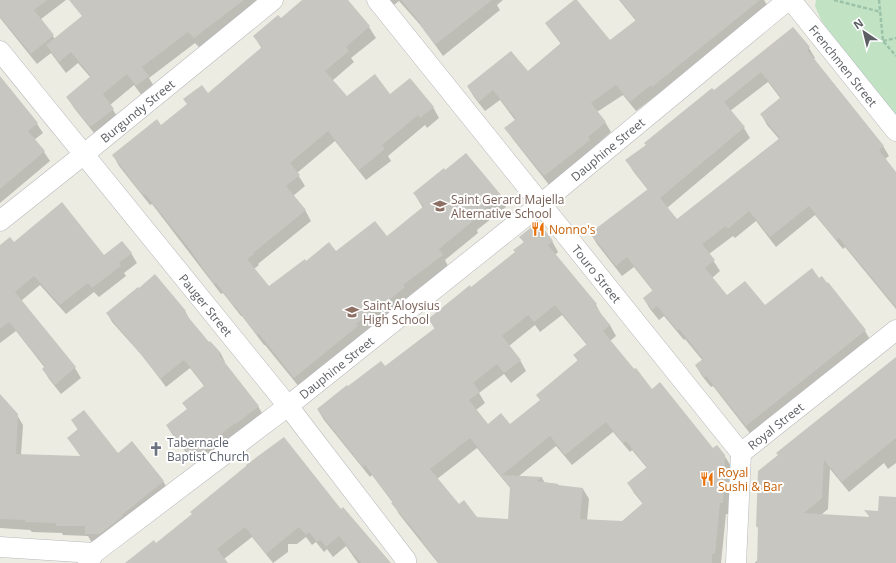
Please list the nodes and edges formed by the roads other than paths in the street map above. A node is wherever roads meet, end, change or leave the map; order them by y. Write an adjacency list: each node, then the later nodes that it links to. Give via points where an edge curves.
1 (273, 0): 6 (street, Burgundy Street)
2 (377, 0): 7 (street, Touro Street)
3 (789, 0): 5 (street, Frenchmen Street); 7 (street, Dauphine Street)
4 (0, 51): 6 (street, Pauger Street)
5 (896, 131)
6 (83, 155): 8 (street, Burgundy Street); 10 (street, Pauger Street)
7 (542, 204): 10 (street, Dauphine Street); 11 (street, Touro Street)
8 (0, 221)
9 (896, 330): 11 (street, Royal Street)
10 (288, 406): 13 (street, Dauphine Street); 14 (street, Pauger Street)
11 (741, 453): 15 (street, Royal Street)
12 (0, 547): 13 (street)
13 (91, 558)
14 (406, 563)
15 (736, 563)

